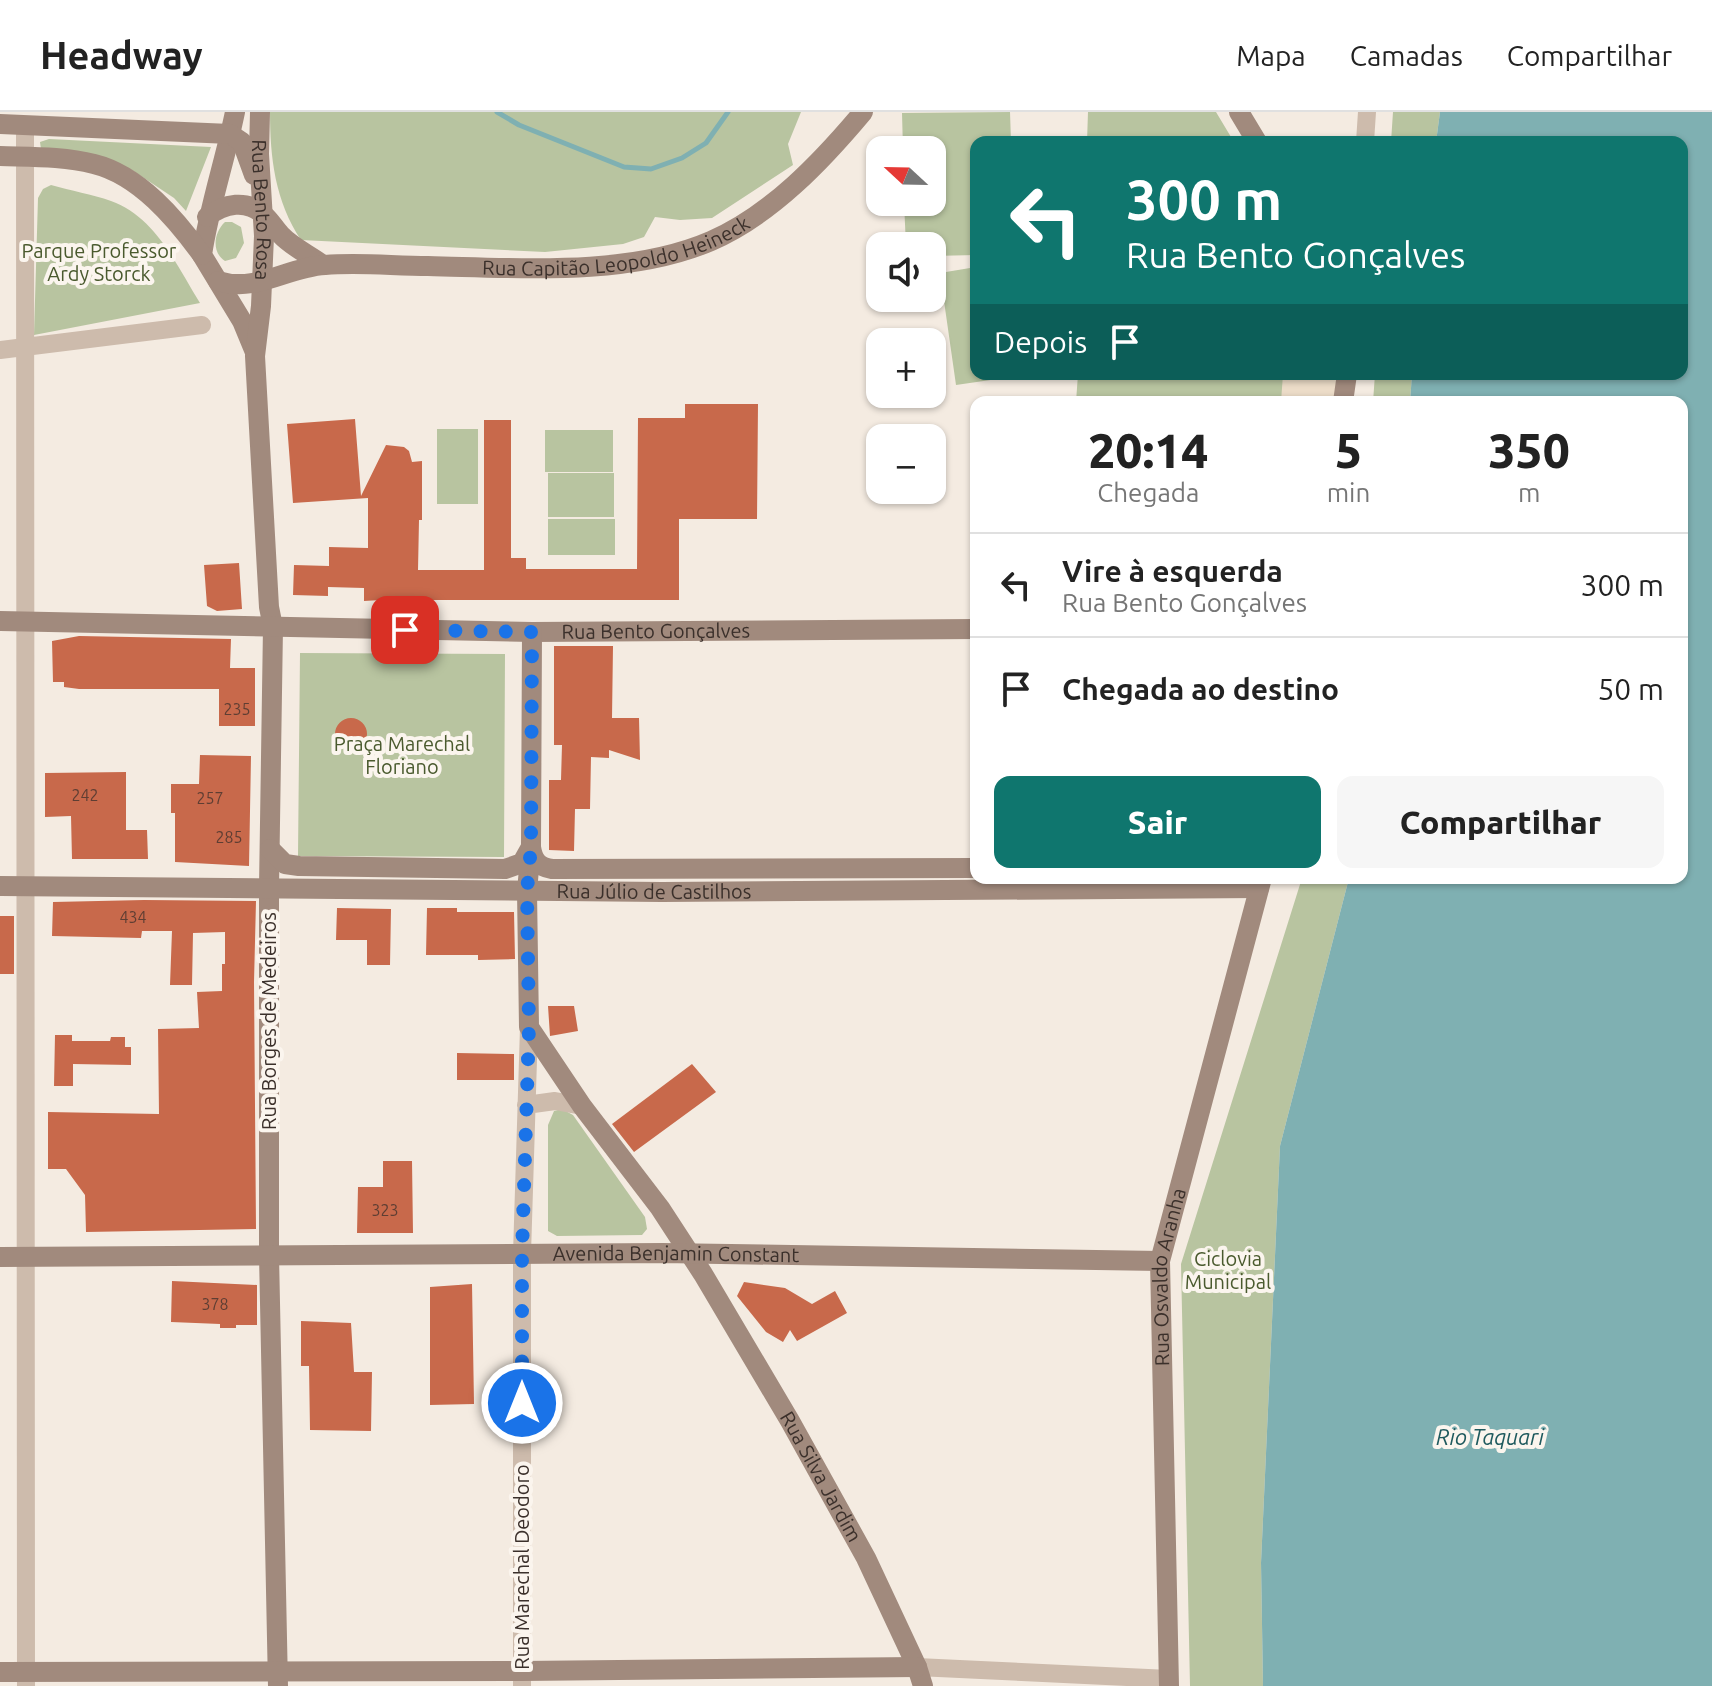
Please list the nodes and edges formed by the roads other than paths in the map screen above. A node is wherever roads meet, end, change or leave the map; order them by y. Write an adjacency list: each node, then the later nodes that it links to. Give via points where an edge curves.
1 (235, 112): 8 (main road, Rua Bento Rosa)
2 (260, 112): 13 (main road, Rua Bento Rosa)
3 (863, 112): 16 (main road, Rua Capitão Leopoldo Heineck, via 774,203 714,240 684,251 538,270)
4 (1239, 112): 9 (main road)
5 (1367, 112): 10 (street)
6 (0, 124): 7 (main road)
7 (25, 125): 8 (main road); 12 (street)
8 (230, 134): 13 (main road, via 242,142); 14 (main road, Rua Bento Rosa)
9 (1253, 136)
10 (1365, 136)
11 (0, 156): 12 (main road)
12 (24, 157): 15 (main road, via 96,164 122,176 172,217); 22 (street)
13 (263, 204): 14 (main road, via 225,205); 16 (main road, via 282,237); 18 (main road, Rua Bento Rosa)
14 (207, 217): 15 (main road, Rua Bento Rosa)
15 (202, 255): 17 (main road, Rua Bento Rosa)
16 (323, 265): 18 (main road)
17 (218, 281): 18 (main road); 20 (main road, Rua Bento Rosa)
18 (263, 283): 19 (main road, Rua Bento Rosa)
19 (261, 306): 24 (main road, Rua Borges de Medeiros)
20 (235, 308): 24 (main road, Rua Borges de Medeiros)
21 (202, 325): 22 (street)
22 (23, 347): 23 (street); 26 (street)
23 (0, 350)
24 (255, 356): 27 (main road, Rua Borges de Medeiros)
25 (0, 621): 26 (main road, Rua Bento Gonçalves)
26 (25, 621): 27 (main road, Rua Bento Gonçalves); 38 (street)
27 (273, 627): 29 (main road, Rua Bento Gonçalves); 31 (main road, Rua Borges de Medeiros)
28 (970, 629): 29 (main road, Rua Bento Gonçalves)
29 (532, 632): 30 (main road, Rua Marechal Deodoro)
30 (531, 847): 31 (main road, via 522,863 505,869 299,866 285,864); 33 (main road, Rua Júlio de Castilhos, via 537,863 552,869); 40 (main road, Rua Marechal Deodoro)
31 (270, 849): 39 (main road, Rua Borges de Medeiros)
32 (970, 868): 34 (main road, Rua Júlio de Castilhos)
33 (661, 869): 34 (main road, Rua Júlio de Castilhos); 42 (main road)
34 (832, 869): 41 (main road)
35 (1140, 884): 41 (main road, Rua Júlio de Castilhos)
36 (1260, 884): 53 (main road, Rua Osvaldo Aranha)
37 (0, 886): 38 (main road, Rua Júlio de Castilhos)
38 (27, 886): 39 (main road, Rua Júlio de Castilhos); 51 (street)
39 (269, 888): 40 (main road, Rua Júlio de Castilhos); 49 (main road, Rua Borges de Medeiros)
40 (527, 891): 42 (main road, Rua Júlio de Castilhos); 43 (main road, Rua Marechal Deodoro)
41 (831, 891): 42 (main road, Rua Júlio de Castilhos)
42 (662, 892)
43 (529, 1027): 44 (street, Rua Marechal Deodoro); 45 (main road, Rua Silva Jardim)
44 (526, 1105): 45 (street, via 555,1101); 48 (street, Rua Marechal Deodoro)
45 (582, 1106): 46 (main road, Rua Silva Jardim)
46 (660, 1208): 47 (main road, via 666,1233); 50 (main road, Rua Silva Jardim)
47 (663, 1253): 48 (main road, Avenida Benjamin Constant); 50 (main road, Avenida Benjamin Constant); 54 (main road)
48 (522, 1254): 49 (main road, Avenida Benjamin Constant); 59 (street, Rua Marechal Deodoro)
49 (269, 1255): 51 (main road, Avenida Benjamin Constant); 58 (main road, Rua Borges de Medeiros)
50 (691, 1255): 53 (main road, Avenida Benjamin Constant); 54 (main road, Rua Silva Jardim)
51 (26, 1256): 52 (main road, Avenida Benjamin Constant); 57 (street)
52 (0, 1257)
53 (1160, 1261): 60 (main road, Rua Osvaldo Aranha)
54 (703, 1274): 56 (main road, Rua Silva Jardim, via 866,1558)
55 (0, 1672): 57 (main road)
56 (920, 1676): 59 (main road); 60 (street)
57 (26, 1679): 58 (main road)
58 (278, 1679): 59 (main road)
59 (522, 1679)
60 (1169, 1682)

